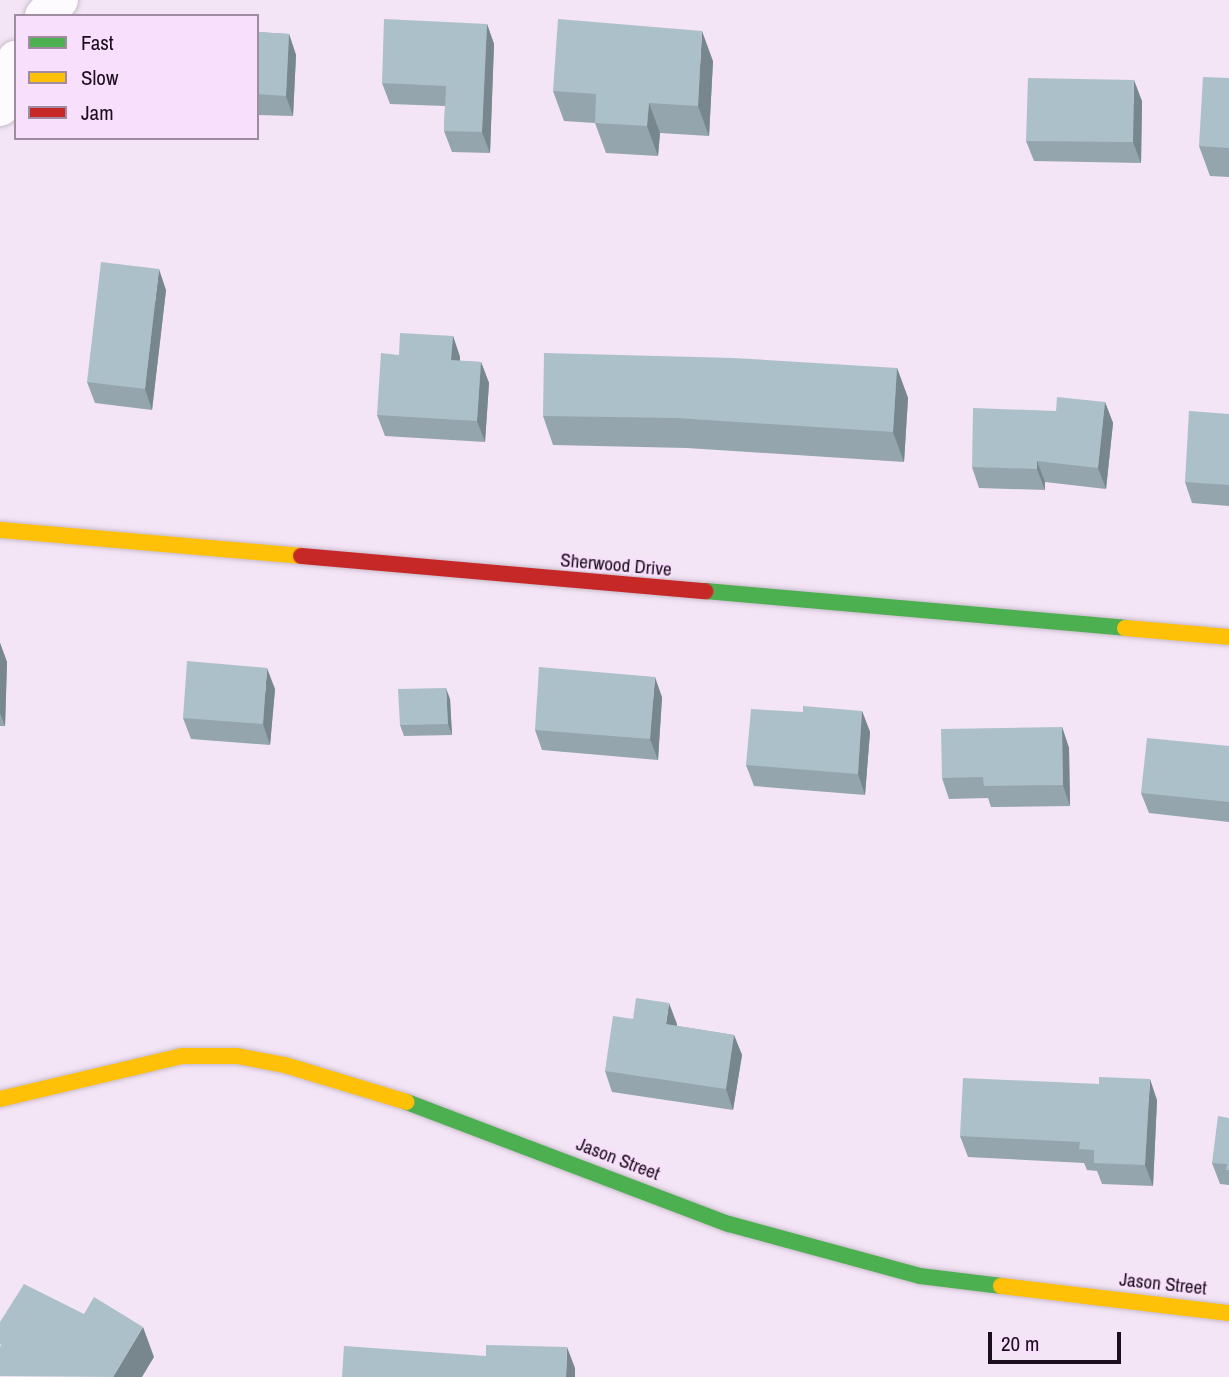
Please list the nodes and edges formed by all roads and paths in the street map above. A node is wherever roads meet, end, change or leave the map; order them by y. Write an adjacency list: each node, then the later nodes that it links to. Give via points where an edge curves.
1 (59, 0): 2 (street)
2 (46, 14)
3 (14, 66): 4 (street)
4 (0, 107)
5 (0, 530): 6 (street, Sherwood Drive)
6 (1229, 637)
7 (0, 1099): 8 (street, Jason Street, via 182,1056 249,1059 394,1097 729,1224 827,1253 920,1276)
8 (1229, 1313)

